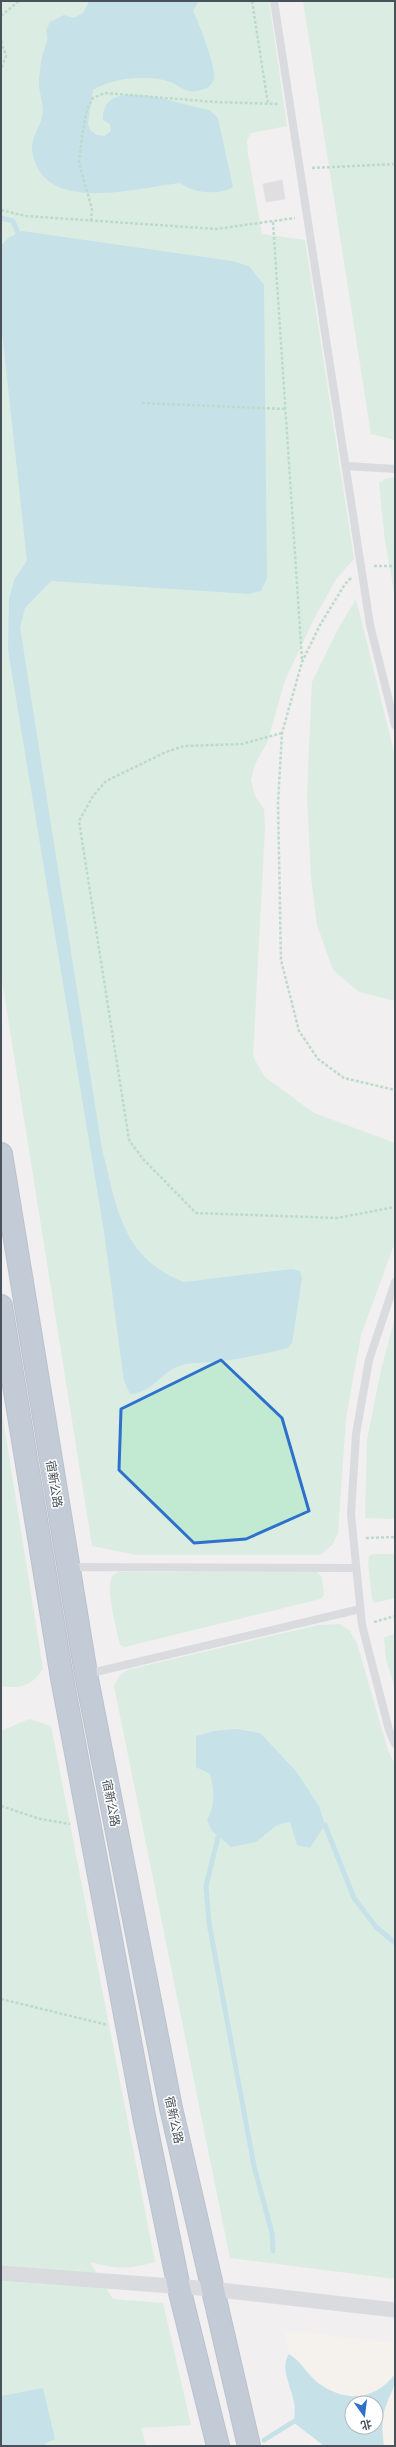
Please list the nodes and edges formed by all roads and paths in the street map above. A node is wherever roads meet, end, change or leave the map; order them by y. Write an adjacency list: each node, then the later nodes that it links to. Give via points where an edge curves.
1 (19, 1): 4 (path)
2 (252, 1): 7 (path)
3 (274, 1): 8 (lane)
4 (1, 16)
5 (1, 40): 6 (path, via 6,56)
6 (1, 69)
7 (268, 104): 8 (path); 13 (path, via 105,93 93,98 87,109 80,163 90,196)
8 (290, 105): 10 (lane)
9 (395, 164): 10 (path)
10 (300, 169): 12 (lane)
11 (1, 210): 13 (path, via 26,216)
12 (308, 216): 14 (path); 17 (lane)
13 (91, 221): 14 (path, via 216,229)
14 (273, 222): 16 (path)
15 (142, 403): 16 (path)
16 (285, 408): 21 (path)
17 (346, 466): 18 (lane); 20 (lane)
18 (395, 469)
19 (395, 566): 20 (path, via 377,565)
20 (361, 568): 21 (path, via 345,584); 22 (lane, via 370,625)
21 (302, 662): 23 (path)
22 (395, 725)
23 (282, 733): 24 (path, via 278,803 281,960 299,1031 318,1059 344,1078); 26 (path, via 242,744 184,746 166,752 106,781 93,796 80,821 129,1140 143,1159 196,1213 337,1218)
24 (395, 1090)
25 (1, 1154): 31 (highway, 宿新公路)
26 (395, 1207)
27 (395, 1282): 30 (lane, via 369,1360 356,1434 351,1514)
28 (1, 1306): 39 (highway, 宿新公路, via 43,1570)
29 (395, 1537): 30 (path)
30 (353, 1538): 32 (lane)
31 (67, 1566): 32 (lane); 36 (highway, 宿新公路)
32 (356, 1568): 33 (lane)
33 (360, 1609): 35 (lane); 36 (lane)
34 (395, 1616): 35 (path)
35 (362, 1625): 37 (lane, via 389,1730)
36 (86, 1674): 44 (highway, 宿新公路, via 171,2108)
37 (395, 1744)
38 (1, 1806): 39 (path, via 40,1820)
39 (90, 1828): 41 (highway, 宿新公路)
40 (1, 1999): 41 (path)
41 (128, 2030): 43 (highway, 宿新公路)
42 (1, 2273): 43 (street)
43 (179, 2288): 44 (street); 46 (highway, 宿新公路)
44 (211, 2289): 45 (street); 47 (highway, 宿新公路)
45 (395, 2310)
46 (218, 2446)
47 (249, 2446)

